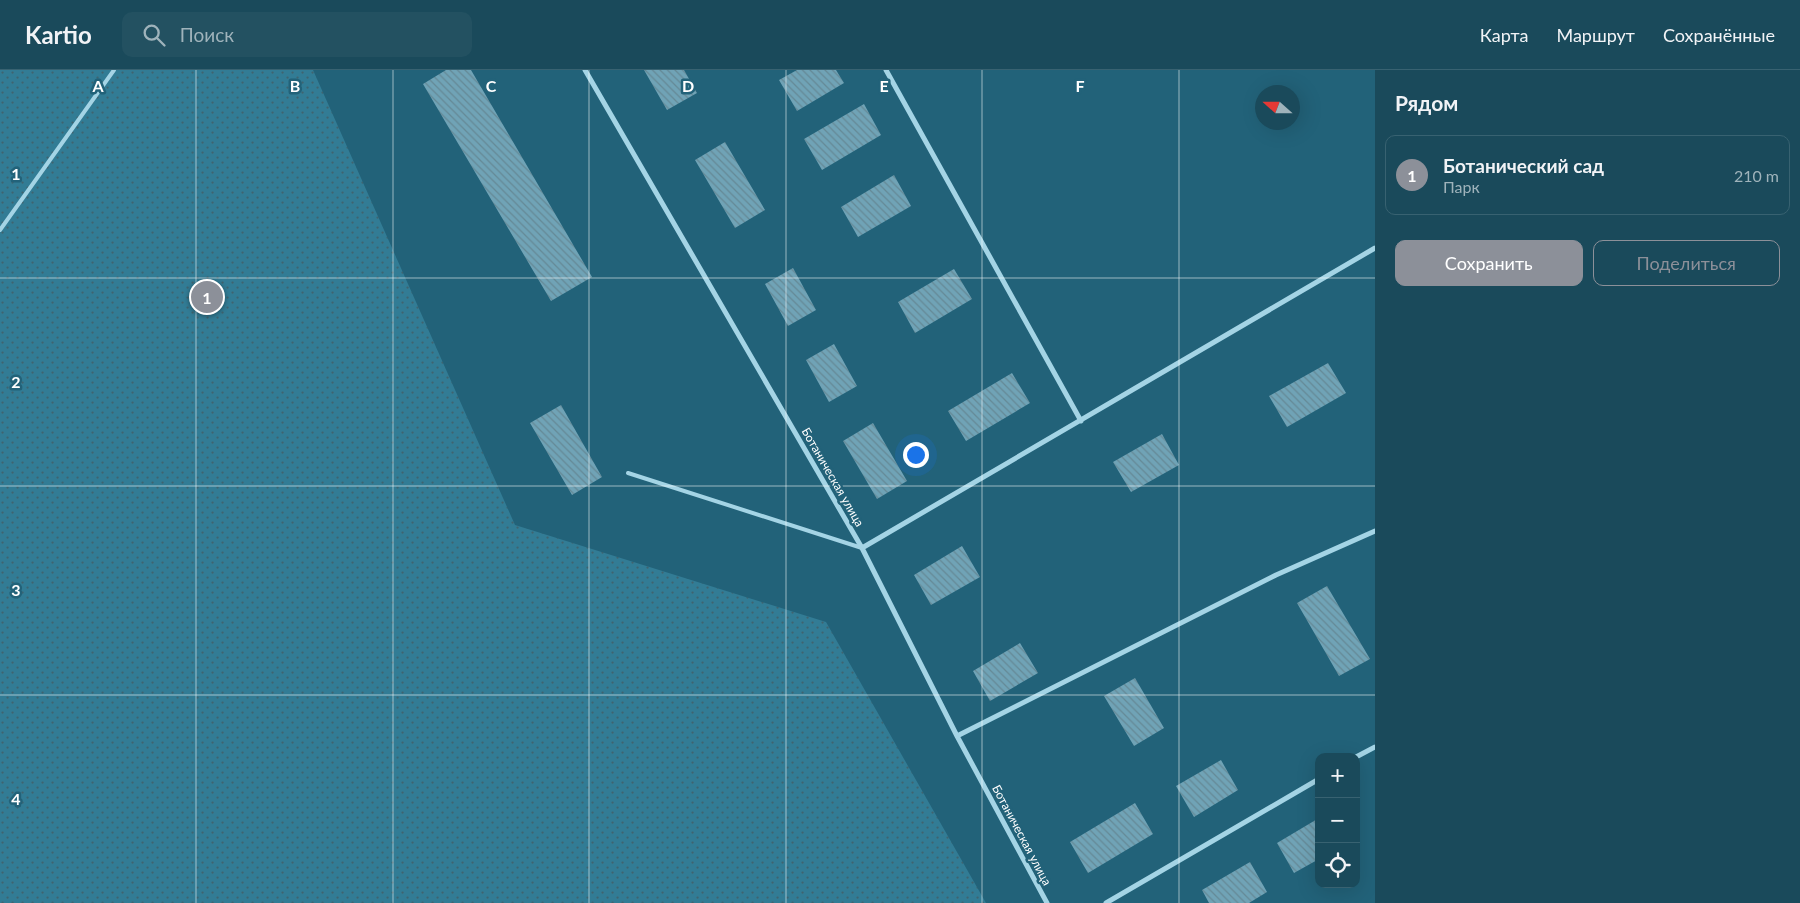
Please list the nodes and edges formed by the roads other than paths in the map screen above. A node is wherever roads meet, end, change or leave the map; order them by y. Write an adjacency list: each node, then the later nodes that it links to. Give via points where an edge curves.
1 (114, 70): 4 (lane)
2 (585, 70): 9 (street, Ботаническая улица)
3 (886, 70): 6 (street)
4 (0, 230)
5 (1375, 248): 6 (street)
6 (1082, 421): 9 (street)
7 (628, 473): 9 (lane)
8 (1375, 531): 10 (street, via 1276,575)
9 (862, 548): 10 (street, Ботаническая улица)
10 (957, 736): 14 (street, Ботаническая улица)
11 (1375, 746): 12 (street)
12 (1360, 755)
13 (1315, 781): 15 (street)
14 (1047, 903)
15 (1106, 903)

